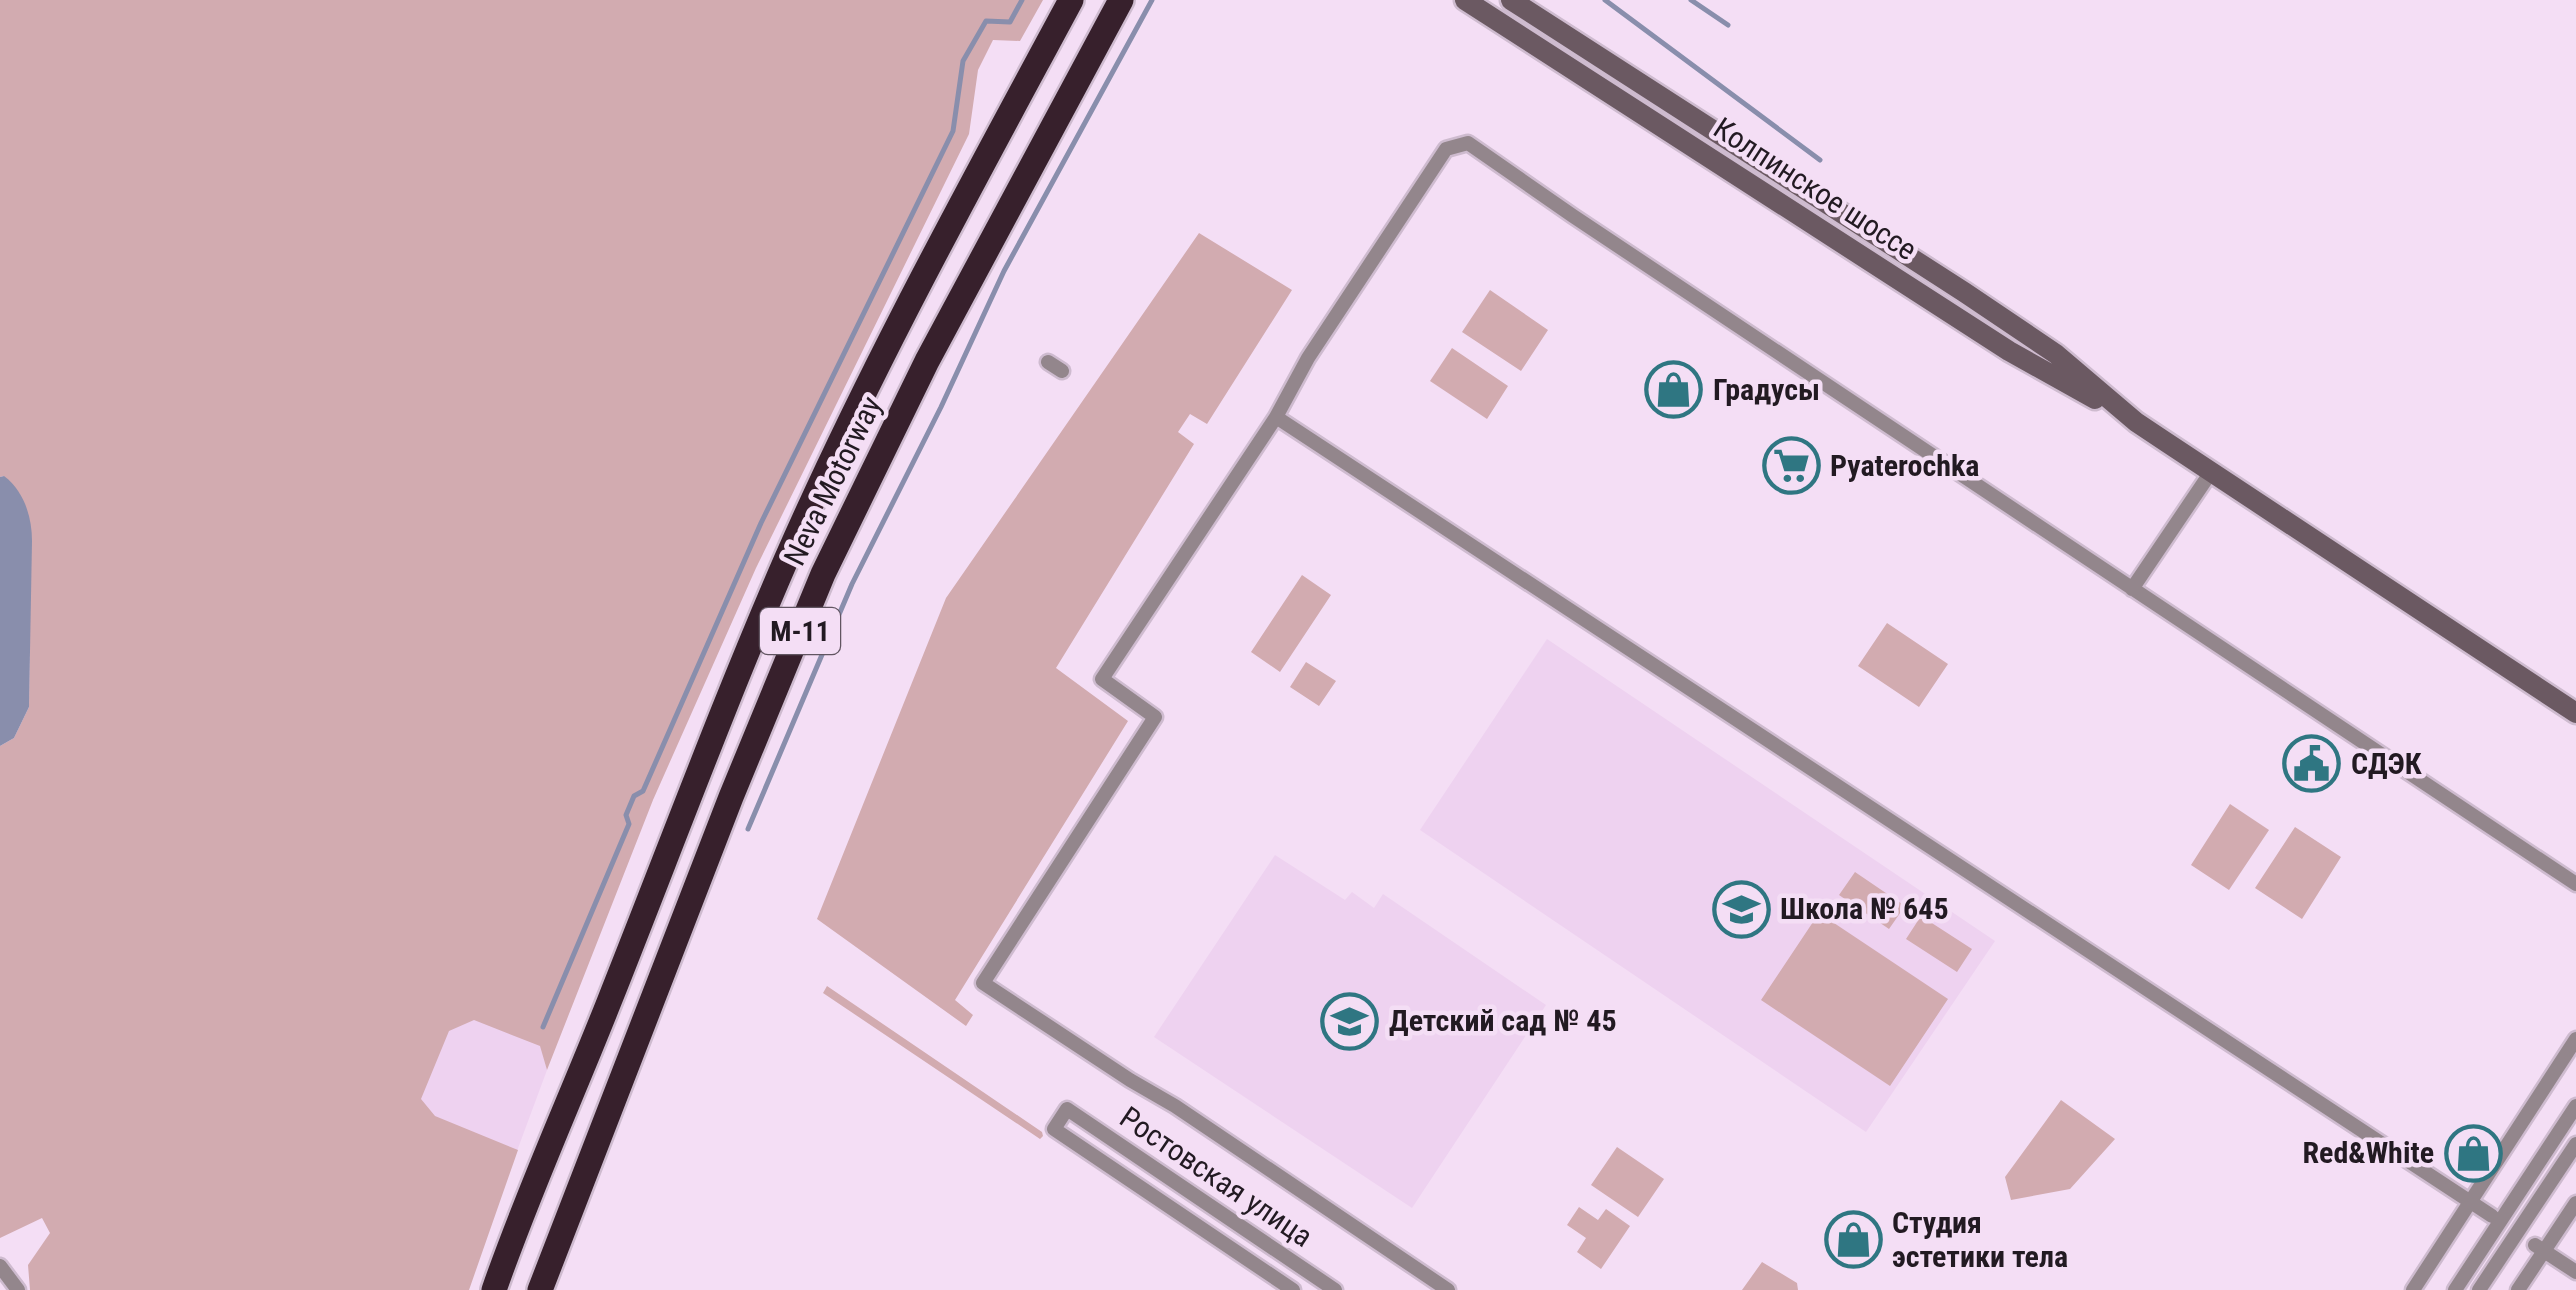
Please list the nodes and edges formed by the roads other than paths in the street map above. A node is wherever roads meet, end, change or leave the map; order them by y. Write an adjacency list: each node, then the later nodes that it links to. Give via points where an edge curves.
1 (1071, 0): 23 (highway, Neva Motorway / М-11, via 890,343 787,557)
2 (1122, 0): 24 (highway, Neva Motorway / М-11, via 927,361 823,574)
3 (1464, 0): 8 (main road, Колпинское шоссе, via 2010,350)
4 (1512, 0): 8 (main road, Колпинское шоссе, via 2056,354)
5 (1048, 362): 6 (street)
6 (1062, 371)
7 (1276, 418): 10 (street, via 1308,358 1446,149 1468,143); 16 (street); 27 (street, via 1102,679 1156,718 983,983)
8 (2136, 422): 9 (main road, Колпинское шоссе)
9 (2211, 472): 10 (street); 11 (main road, Колпинское шоссе)
10 (2132, 589): 12 (street)
11 (2576, 713)
12 (2576, 884)
13 (2576, 1039): 16 (street)
14 (2576, 1106): 29 (street)
15 (2576, 1144): 30 (street)
16 (2471, 1202): 18 (street); 28 (street)
17 (2576, 1203): 19 (street)
18 (2492, 1216)
19 (2540, 1247): 21 (street); 31 (street)
20 (0, 1266): 22 (street)
21 (2576, 1272)
22 (18, 1290)
23 (494, 1290)
24 (540, 1290)
25 (1293, 1290): 26 (street, Ростовская улица, via 1054,1129 1067,1109)
26 (1335, 1290)
27 (1448, 1290)
28 (2413, 1290)
29 (2454, 1290)
30 (2479, 1290)
31 (2518, 1290)

